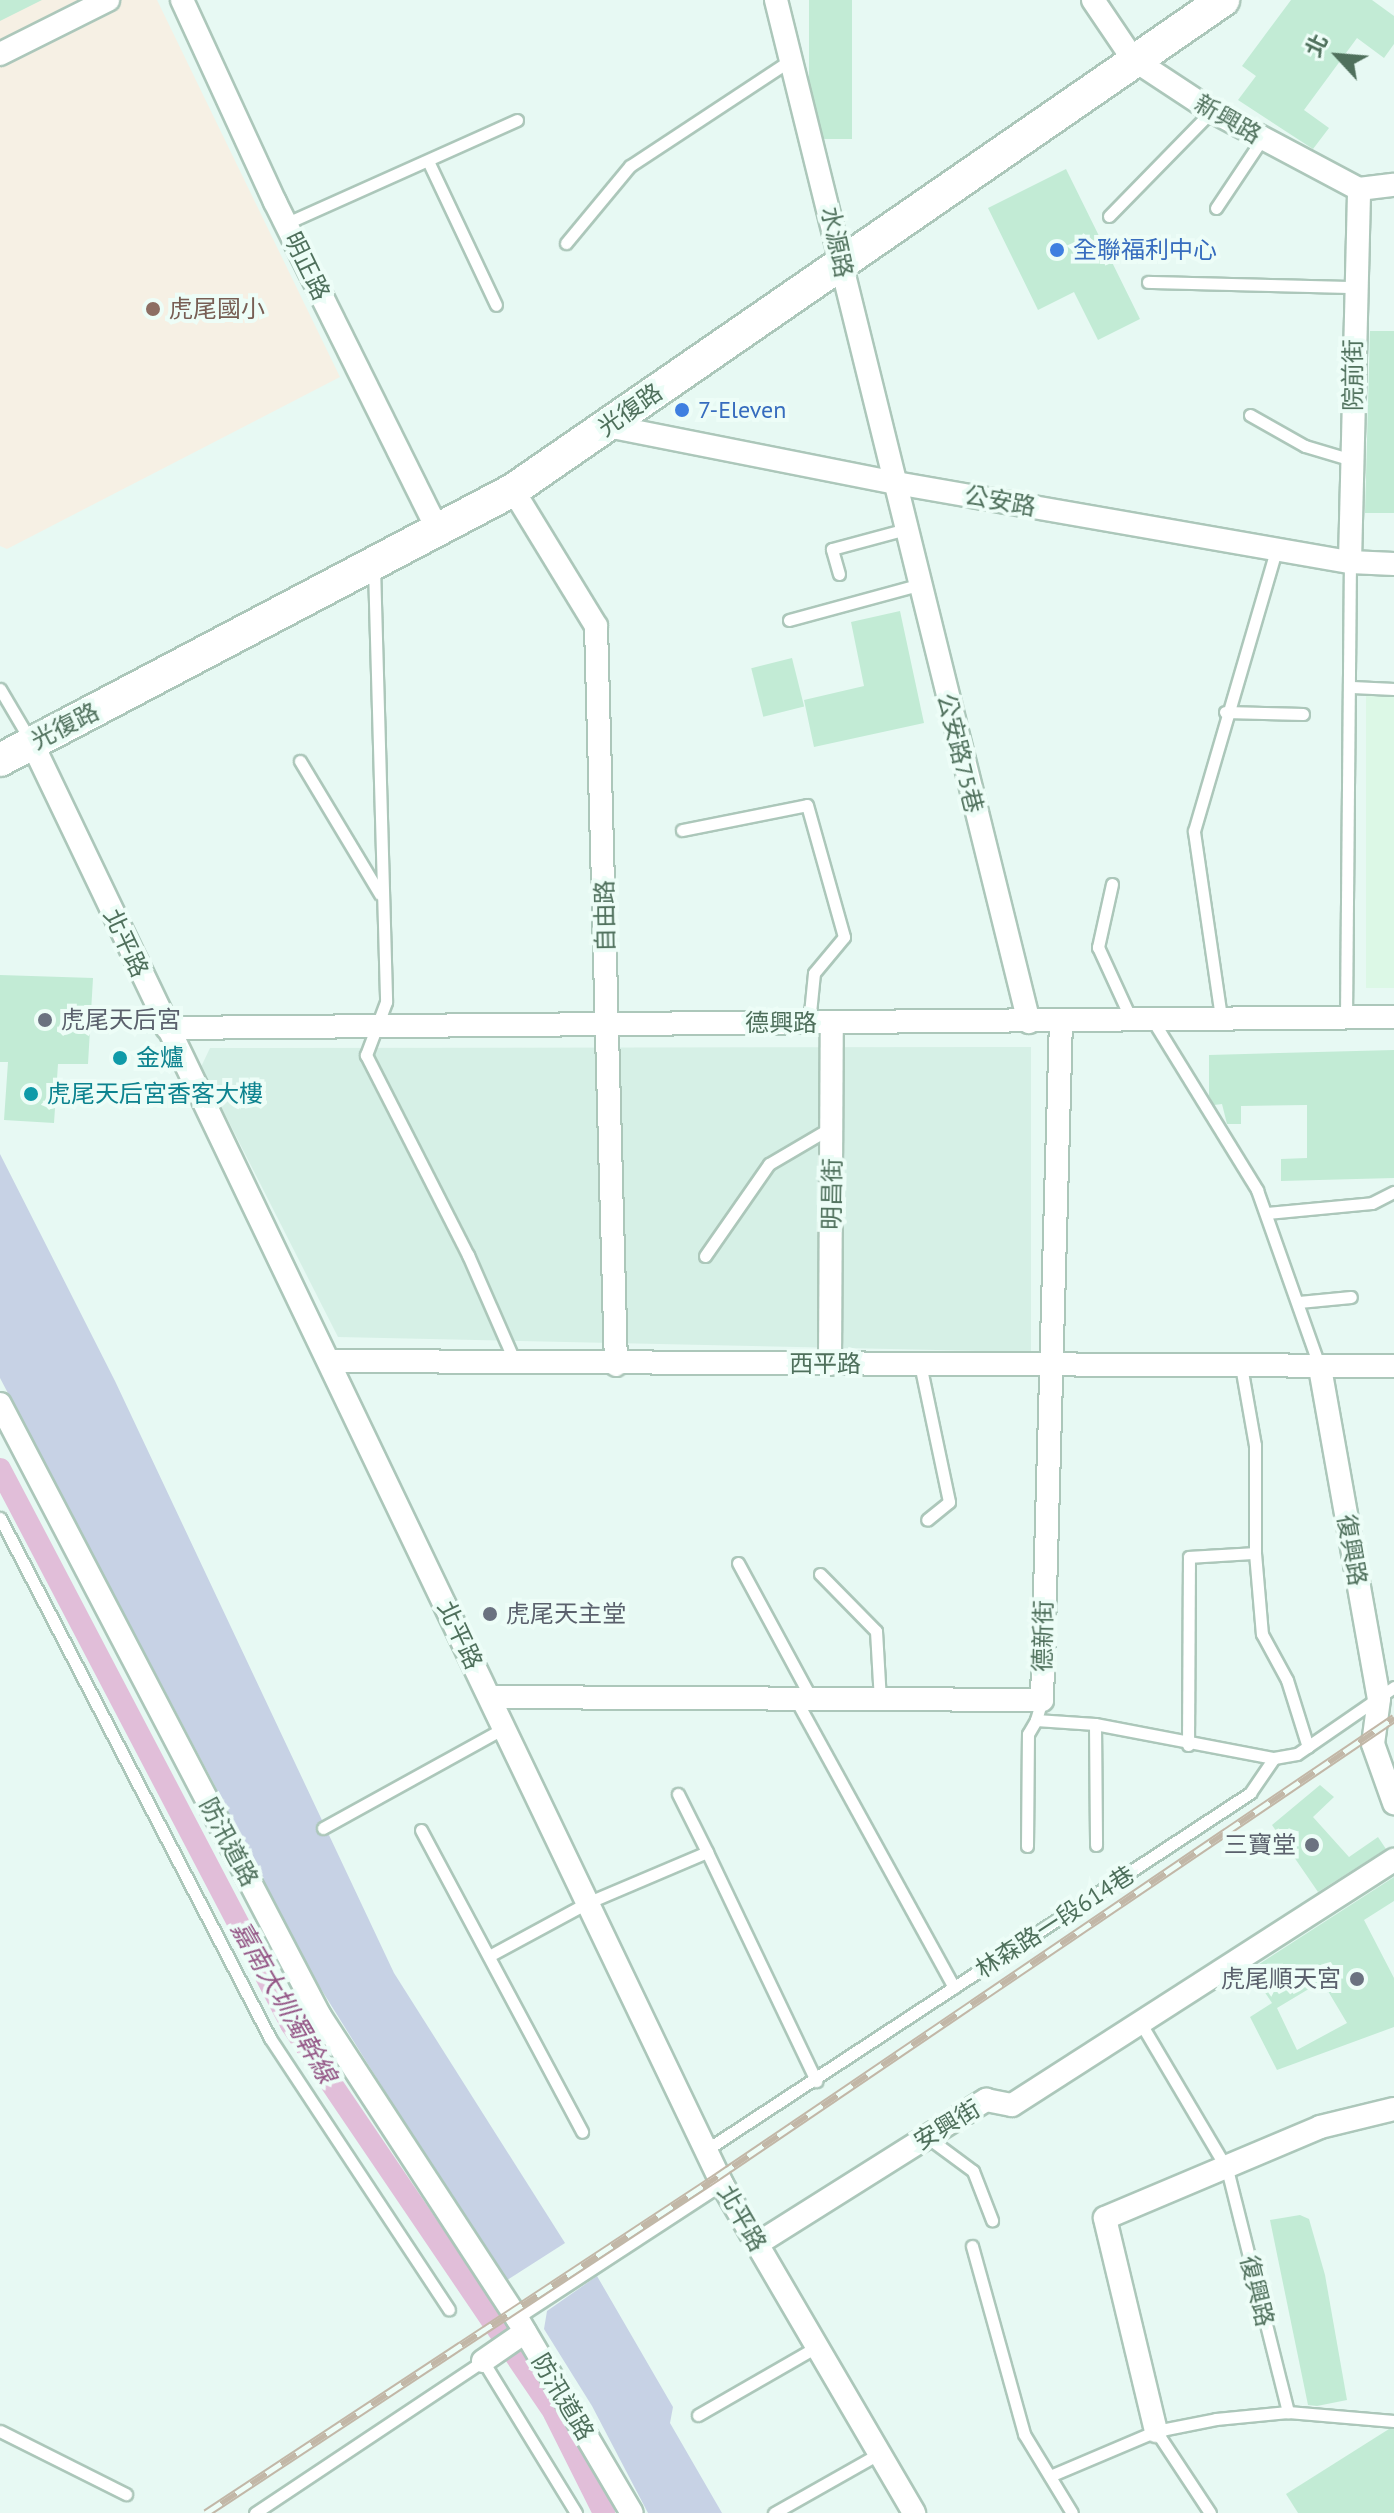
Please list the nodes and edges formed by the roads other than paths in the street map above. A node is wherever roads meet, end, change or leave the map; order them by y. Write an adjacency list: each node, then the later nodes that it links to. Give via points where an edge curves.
1 (108, 0): 6 (street)
2 (182, 0): 17 (street, 明正路)
3 (776, 0): 7 (street, 水源路)
4 (1093, 0): 8 (street, 新興路)
5 (1223, 0): 8 (street, 光復路)
6 (0, 54)
7 (792, 59): 18 (lane, via 630,166); 19 (street, 水源路)
8 (1133, 59): 9 (street, 新興路); 19 (street, 光復路)
9 (1212, 111): 11 (street, 新興路); 16 (lane)
10 (517, 120): 12 (lane)
11 (1262, 139): 14 (street, 新興路); 15 (lane)
12 (428, 161): 17 (lane); 22 (lane)
13 (1394, 184): 14 (street)
14 (1359, 189): 21 (street, 院前街)
15 (1216, 208)
16 (1109, 216)
17 (287, 223): 28 (street, 明正路)
18 (566, 243)
19 (841, 260): 24 (street, 光復路); 26 (street, 水源路)
20 (1148, 282): 21 (lane)
21 (1353, 287): 25 (street, 院前街)
22 (496, 305)
23 (1250, 415): 25 (lane, via 1305,446)
24 (608, 426): 26 (street, 公安路); 27 (street, 光復路)
25 (1352, 460): 31 (street, 院前街)
26 (896, 483): 29 (street, 公安路75巷); 30 (street, 公安路)
27 (513, 490): 28 (street, 光復路); 56 (street, 自由路, via 596,626)
28 (437, 529): 33 (street, 光復路)
29 (906, 529): 34 (lane, via 832,549); 35 (street, 公安路75巷)
30 (1277, 548): 31 (street, 公安路); 40 (lane)
31 (1350, 562): 32 (street, 公安路); 37 (lane)
32 (1394, 564)
33 (374, 566): 42 (street, 光復路); 47 (lane)
34 (839, 574)
35 (918, 585): 36 (lane); 53 (street, 公安路75巷)
36 (789, 620)
37 (1352, 687): 39 (lane); 49 (lane)
38 (0, 689): 42 (lane)
39 (1394, 689)
40 (1225, 712): 41 (lane); 48 (lane, via 1194,831)
41 (1303, 714)
42 (32, 743): 43 (street, 光復路); 58 (street, 北平路)
43 (0, 760)
44 (300, 761): 47 (lane)
45 (682, 830): 54 (lane, via 807,805 844,937 814,973)
46 (1112, 884): 51 (lane, via 1098,947)
47 (382, 897): 55 (lane, via 386,1002)
48 (1221, 1017): 49 (street, 德興路); 51 (street, 德興路)
49 (1346, 1017): 50 (street, 德興路)
50 (1394, 1017)
51 (1141, 1019): 52 (street, 德興路); 61 (lane)
52 (1061, 1020): 53 (street, 德興路); 70 (street, 德新街)
53 (1029, 1022): 57 (street, 德興路)
54 (809, 1023): 56 (street, 德興路); 57 (street, 德興路)
55 (378, 1024): 56 (street, 德興路); 58 (street, 德興路); 66 (lane, via 366,1055 468,1255)
56 (608, 1024): 69 (street, 自由路)
57 (832, 1024): 59 (street, 明昌街)
58 (167, 1028): 65 (street, 北平路)
59 (832, 1127): 62 (lane, via 769,1164); 67 (street, 明昌街)
60 (1394, 1192): 61 (lane, via 1372,1203)
61 (1267, 1213): 64 (lane)
62 (705, 1256)
63 (1351, 1297): 64 (lane)
64 (1299, 1302): 73 (lane)
65 (331, 1361): 66 (street, 西平路); 81 (street, 北平路)
66 (515, 1362): 69 (street, 西平路)
67 (830, 1364): 68 (street, 西平路); 69 (street, 西平路)
68 (920, 1364): 70 (street, 西平路); 76 (lane, via 949,1502)
69 (616, 1365)
70 (1050, 1365): 71 (street, 西平路); 84 (street, 德新街)
71 (1241, 1366): 73 (street, 西平路); 77 (lane, via 1255,1445)
72 (1394, 1366): 73 (street)
73 (1320, 1368): 80 (street, 復興路)
74 (0, 1404): 113 (street, 防汛道路, via 320,2016)
75 (0, 1518): 112 (lane, via 270,2038)
76 (927, 1520)
77 (1255, 1553): 87 (lane, via 1189,1557); 88 (lane, via 1262,1634 1287,1680)
78 (738, 1563): 82 (lane)
79 (820, 1574): 83 (lane, via 876,1631)
80 (1386, 1693): 88 (lane); 91 (street, 復興路, via 1373,1744)
81 (490, 1697): 82 (street, 德新街); 86 (street, 北平路)
82 (804, 1700): 83 (street, 德新街); 100 (lane)
83 (880, 1700): 84 (street, 德新街)
84 (1039, 1710): 85 (lane); 95 (lane, via 1028,1734)
85 (1095, 1724): 87 (lane); 94 (lane)
86 (504, 1727): 92 (lane); 98 (street, 北平路)
87 (1188, 1745): 89 (lane)
88 (1308, 1747): 89 (lane)
89 (1274, 1758): 100 (lane, 林森路一段614巷, via 1250,1793)
90 (678, 1794): 96 (lane)
91 (1394, 1803)
92 (323, 1828)
93 (421, 1830): 99 (lane)
94 (1096, 1845)
95 (1027, 1846)
96 (707, 1852): 98 (lane); 102 (lane)
97 (1394, 1860): 101 (street, 安興街)
98 (587, 1903): 99 (lane); 106 (street, 北平路)
99 (489, 1956): 104 (lane)
100 (954, 1987): 102 (lane, 林森路一段614巷)
101 (1140, 2021): 105 (street, 安興街, via 1012,2105 986,2100); 107 (lane)
102 (816, 2081): 106 (lane, 林森路一段614巷)
103 (1394, 2109): 107 (street, via 1320,2127)
104 (582, 2132)
105 (926, 2137): 109 (lane, via 973,2171); 110 (street, 安興街)
106 (706, 2150): 108 (street, 北平路)
107 (1227, 2169): 116 (lane, 復興路); 120 (street, via 1105,2218)
108 (722, 2184): 110 (street, 北平路); 113 (lane)
109 (992, 2220)
110 (757, 2244): 114 (street, 北平路)
111 (972, 2246): 122 (lane, via 1024,2434)
112 (449, 2309)
113 (521, 2325): 115 (street); 126 (street, 防汛道路)
114 (819, 2346): 117 (lane); 121 (street, 北平路)
115 (483, 2361): 124 (lane); 125 (lane)
116 (1288, 2412): 118 (lane); 120 (lane)
117 (698, 2415)
118 (1394, 2421)
119 (0, 2431): 123 (lane)
120 (1156, 2431): 122 (lane); 130 (lane)
121 (880, 2453): 127 (lane); 128 (street, 北平路)
122 (1050, 2476): 129 (lane)
123 (126, 2494)
124 (255, 2513)
125 (576, 2513)
126 (632, 2513)
127 (774, 2513)
128 (914, 2513)
129 (1072, 2513)
130 (1210, 2513)

